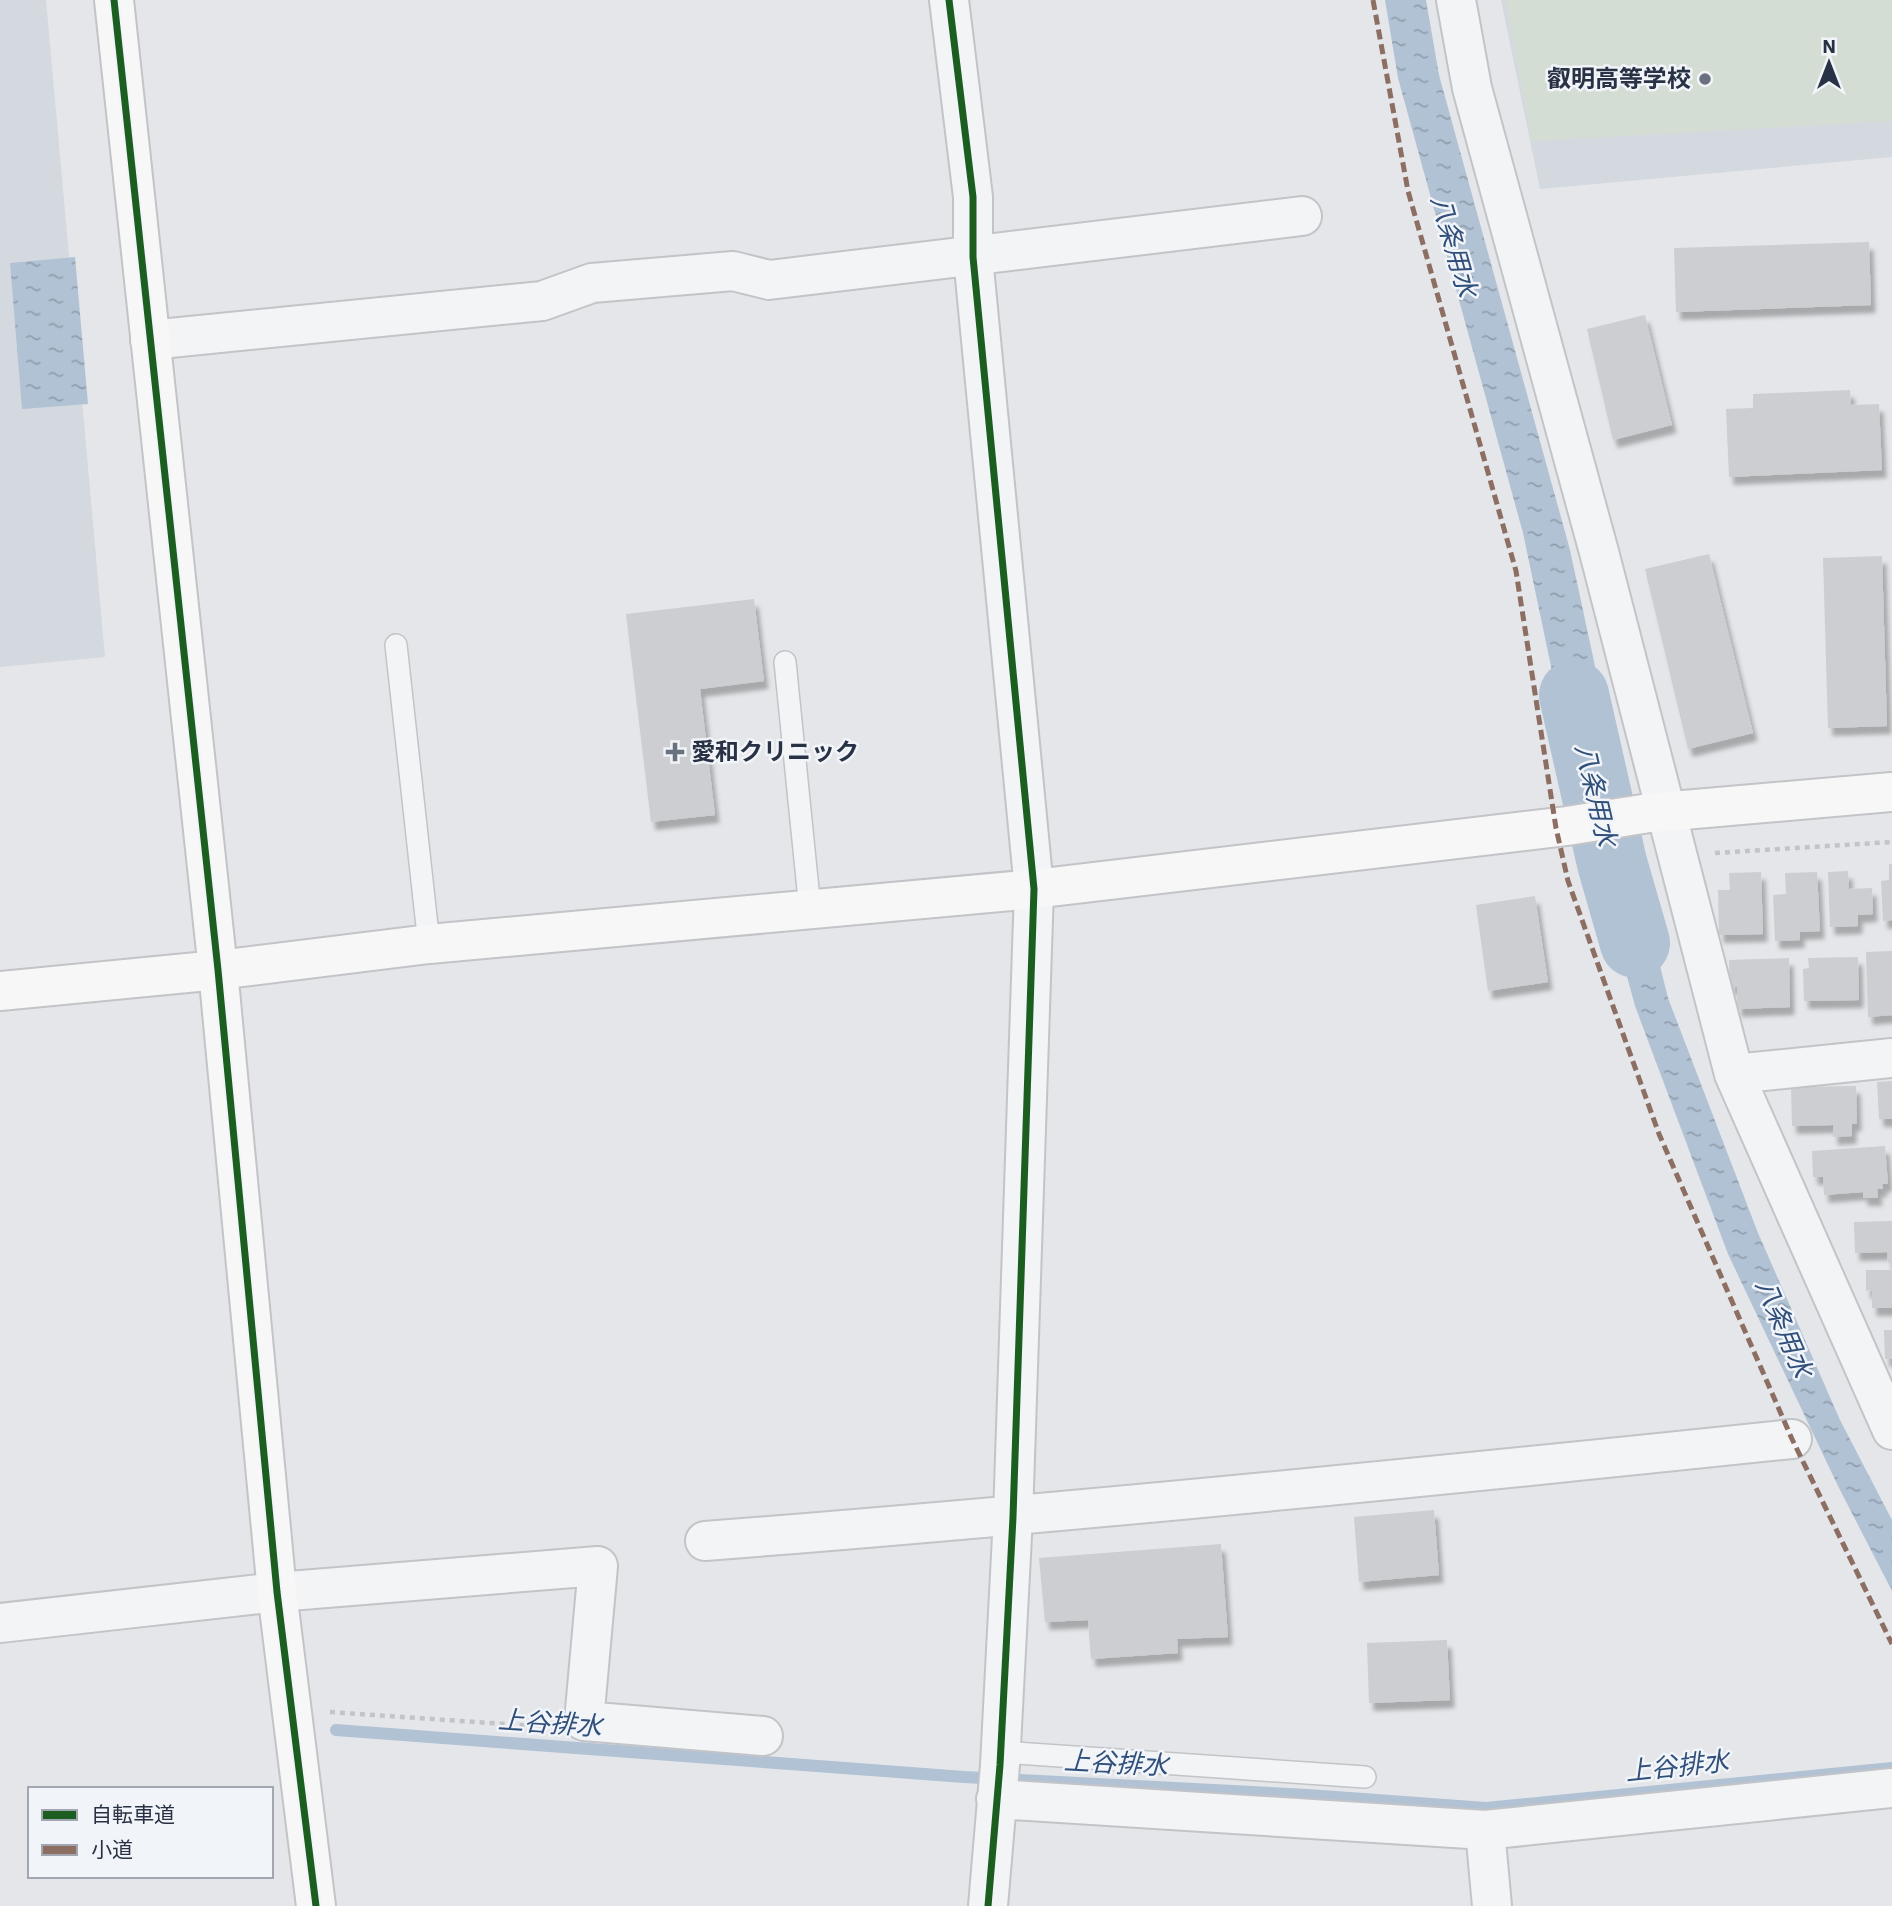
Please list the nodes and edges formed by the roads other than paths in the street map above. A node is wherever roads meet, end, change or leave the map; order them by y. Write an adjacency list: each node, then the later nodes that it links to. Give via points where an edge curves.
1 (114, 0): 6 (street)
2 (949, 0): 5 (street, via 973,197)
3 (1456, 0): 10 (street, via 1472,88)
4 (1302, 216): 5 (street)
5 (973, 257): 6 (street, via 769,280 733,271 592,282 542,301); 11 (street)
6 (150, 340): 14 (street)
7 (396, 645): 13 (lane)
8 (785, 663): 12 (lane)
9 (1892, 792): 10 (street)
10 (1667, 813): 11 (street); 17 (street)
11 (1034, 889): 12 (street); 20 (street)
12 (810, 909): 13 (street)
13 (429, 944): 14 (street)
14 (218, 970): 15 (street); 22 (street)
15 (0, 991)
16 (1892, 1058): 17 (street)
17 (1734, 1073): 18 (street)
18 (1891, 1427)
19 (1791, 1439): 20 (street)
20 (1013, 1517): 21 (street); 25 (street)
21 (705, 1542)
22 (277, 1592): 23 (street); 24 (street, via 598,1566 584,1721); 29 (street)
23 (0, 1623)
24 (763, 1736)
25 (999, 1776): 26 (lane); 28 (street); 30 (street)
26 (1365, 1777)
27 (1892, 1788): 28 (street)
28 (1485, 1830): 31 (street)
29 (316, 1906)
30 (988, 1906)
31 (1492, 1906)

